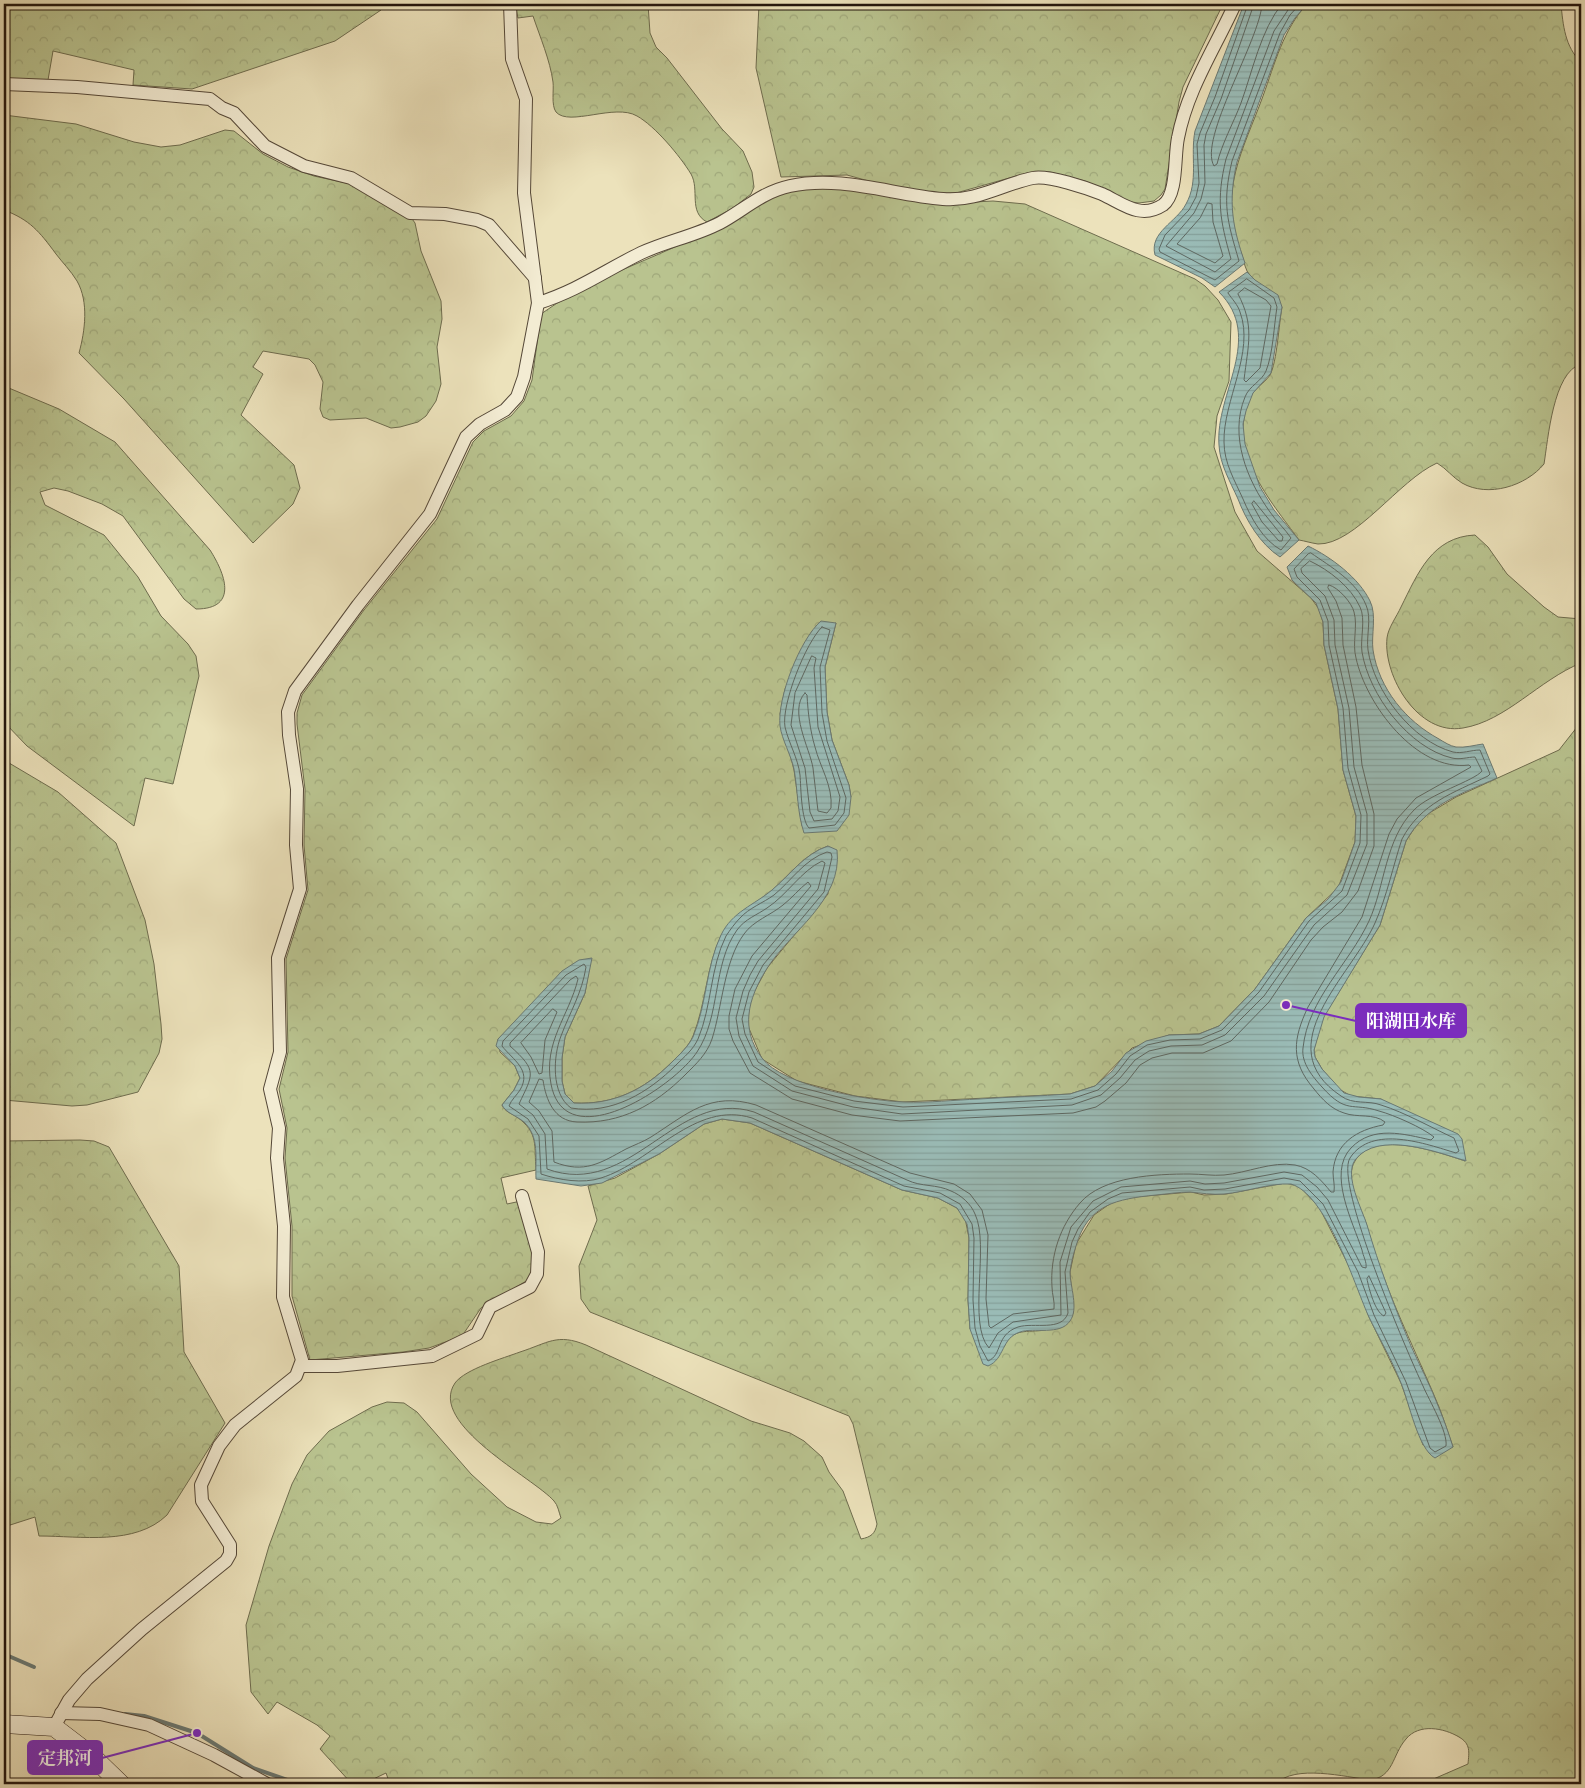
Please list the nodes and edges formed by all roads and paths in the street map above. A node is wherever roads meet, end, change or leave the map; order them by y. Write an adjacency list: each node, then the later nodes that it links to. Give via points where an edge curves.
1 (510, 4): 4 (street, via 512,59 526,99 525,198)
2 (1235, 4): 5 (street, via 1185,112 1176,148 1173,189 1165,203 1155,209 1133,210 1101,194 1044,177 979,197 949,200 842,184 805,184 766,194 715,226 642,253 583,286)
3 (4, 84): 4 (street, via 210,99 234,113 265,146 304,166 351,178 410,213 445,214 489,225)
4 (536, 279): 5 (street)
5 (538, 303): 7 (street, via 517,397 505,410 466,436 430,514 295,691 290,707 289,735 297,789 296,845 300,889 278,958 280,1052 270,1089 278,1122 284,1297 301,1355)
6 (522, 1196): 7 (street, via 538,1252 537,1274 530,1287 490,1307 477,1334 432,1356 337,1366)
7 (301, 1366): 8 (street, via 296,1376 235,1425 219,1446 201,1485 202,1500 230,1545 226,1561 87,1679)
8 (58, 1720): 9 (street); 10 (street); 11 (street, via 100,1714 149,1725)
9 (4, 1724)
10 (121, 1784)
11 (267, 1784)

